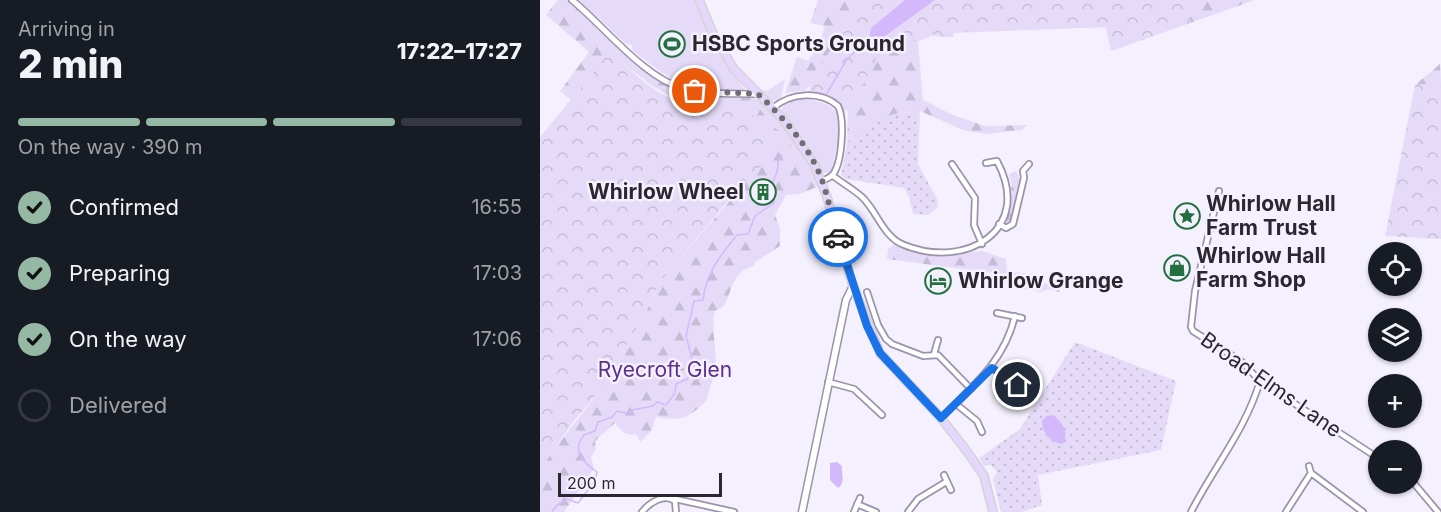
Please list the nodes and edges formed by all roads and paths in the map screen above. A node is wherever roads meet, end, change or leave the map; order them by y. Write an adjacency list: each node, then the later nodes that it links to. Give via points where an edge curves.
1 (572, 0): 3 (street, via 643,64 672,84 695,91)
2 (699, 0): 3 (main road, via 728,60)
3 (758, 94): 4 (main road)
4 (773, 108): 8 (street, via 797,95 820,97 838,106 843,130); 9 (main road, via 807,150)
5 (986, 163): 11 (street, via 997,161 1008,189)
6 (952, 164): 12 (street, via 975,198 974,225)
7 (1029, 164): 11 (street, via 1023,171 1013,224 1006,228)
8 (832, 175): 9 (street); 12 (street, via 862,197 902,244 957,251)
9 (822, 181): 13 (main road)
10 (1219, 191): 22 (street, Broad Elms Lane, via 1195,291 1191,327 1242,362)
11 (999, 224): 12 (street)
12 (982, 244)
13 (853, 286): 23 (main road, via 846,300); 31 (main road, via 880,353)
14 (877, 294): 19 (street, via 869,295 886,339 923,356)
15 (996, 313): 16 (street)
16 (1015, 316): 17 (street); 20 (street)
17 (1022, 318)
18 (938, 340): 19 (street)
19 (934, 354): 25 (street)
20 (992, 368): 21 (street); 25 (street)
21 (1007, 380): 24 (street); 26 (street)
22 (1260, 381): 33 (street, Broad Elms Lane); 50 (street, via 1238,435 1207,479)
23 (828, 382): 28 (street, via 854,389); 45 (main road)
24 (1018, 385)
25 (971, 389): 27 (street)
26 (998, 394)
27 (956, 404): 31 (street); 32 (street, via 977,421)
28 (874, 409): 29 (street); 30 (street)
29 (882, 415)
30 (868, 416)
31 (941, 418): 49 (main road, via 984,476)
32 (982, 432)
33 (1368, 451)
34 (1309, 466): 35 (street)
35 (1311, 473): 51 (street); 52 (street)
36 (944, 475): 37 (street)
37 (946, 482): 38 (street); 48 (street, via 918,499)
38 (951, 490)
39 (1422, 493): 53 (street)
40 (671, 498): 41 (street); 42 (street, via 656,500); 43 (street)
41 (689, 503): 43 (street); 44 (street)
42 (642, 512)
43 (676, 512)
44 (734, 512)
45 (802, 512)
46 (854, 512): 47 (street, via 858,501)
47 (876, 512)
48 (908, 512)
49 (993, 512)
50 (1191, 512)
51 (1286, 512)
52 (1363, 512)
53 (1438, 512)

